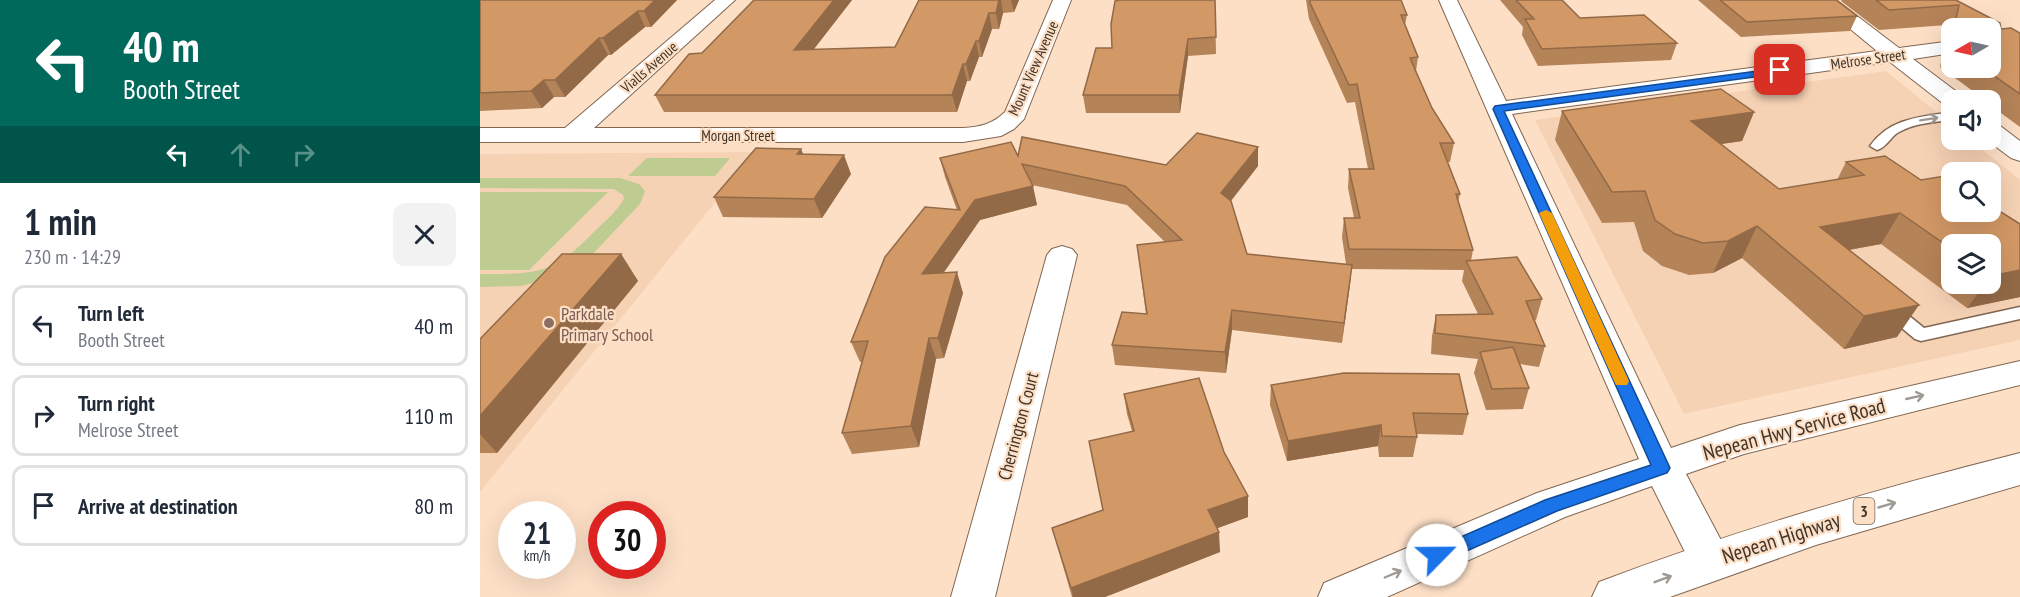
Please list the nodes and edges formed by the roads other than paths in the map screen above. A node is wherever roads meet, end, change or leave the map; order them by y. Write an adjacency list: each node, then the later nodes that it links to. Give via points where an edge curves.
1 (726, 0): 12 (street, Vialls Avenue)
2 (1062, 0): 10 (street, Mount View Avenue, via 1016,114)
3 (1449, 0): 8 (street)
4 (1824, 0): 6 (street)
5 (1941, 49): 6 (street, Melrose Street)
6 (1894, 55): 7 (street); 8 (street, Melrose Street)
7 (1941, 91)
8 (1498, 109): 20 (street)
9 (1941, 118): 14 (lane, one-way to 9, via 1891,130 1906,123)
10 (996, 129): 12 (street, Morgan Street, via 963,135)
11 (480, 135): 12 (street, Morgan Street)
12 (571, 135)
13 (2001, 138): 15 (street)
14 (1876, 146)
15 (2020, 153)
16 (1062, 255): 23 (street, Cherrington Court)
17 (1876, 297): 18 (lane, via 1921,334)
18 (2020, 313)
19 (2020, 373): 20 (street, Nepean Hwy Service Road, one-way to 19, via 1740,440)
20 (1661, 468): 22 (street); 24 (street, Nepean Hwy Service Road, one-way to 20, via 1551,505)
21 (2020, 470): 22 (highway, Nepean Highway / 3, one-way to 21, via 1833,520)
22 (1711, 561): 25 (highway, Nepean Highway / 3, one-way to 22)
23 (973, 597)
24 (1340, 597)
25 (1616, 597)

